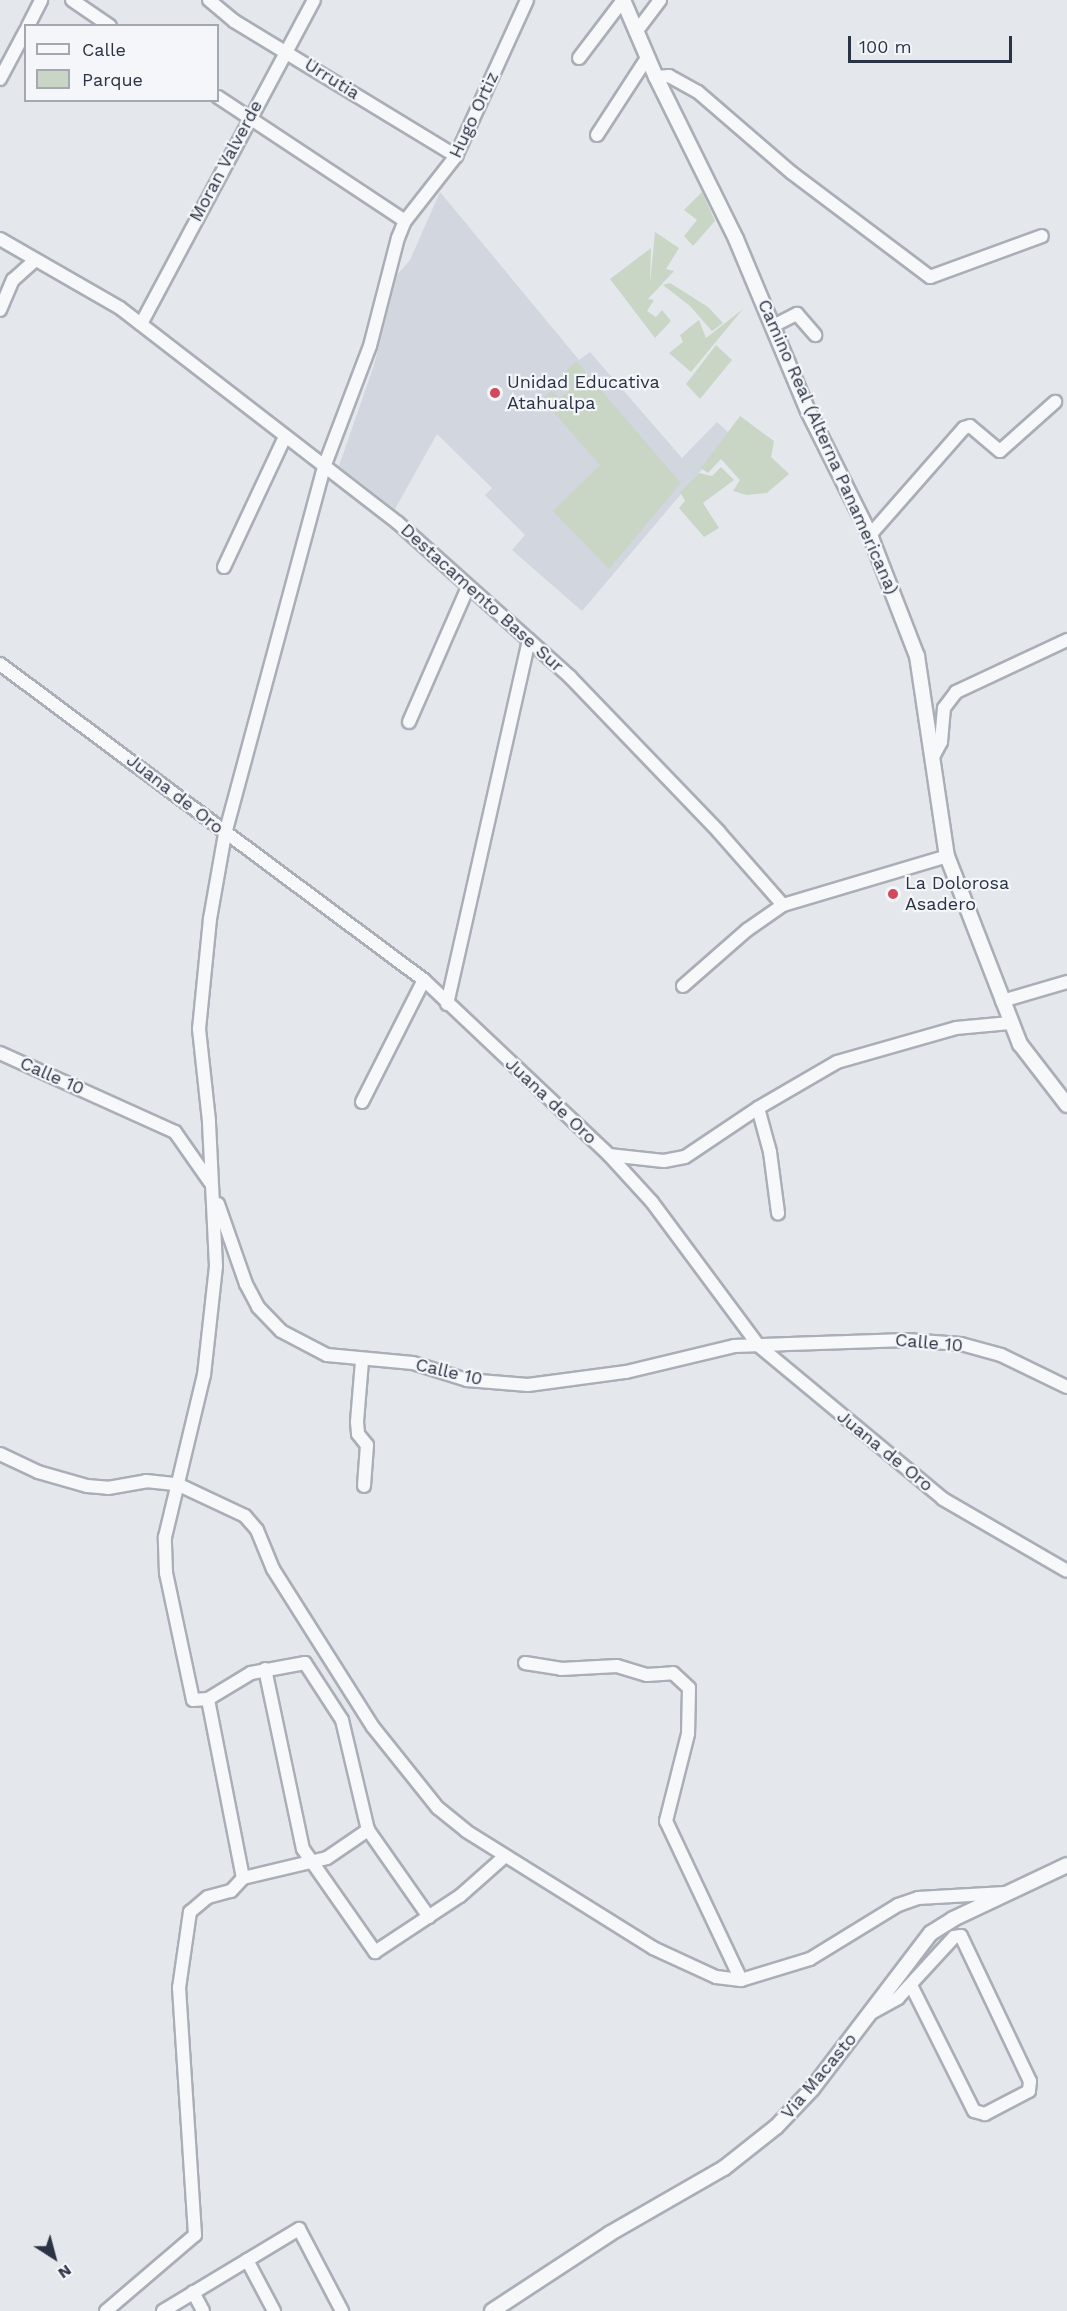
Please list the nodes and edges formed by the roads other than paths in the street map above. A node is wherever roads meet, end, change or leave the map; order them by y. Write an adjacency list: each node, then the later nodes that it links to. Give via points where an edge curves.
1 (41, 0): 8 (street)
2 (72, 0): 9 (street)
3 (209, 0): 12 (street, Urrutia, via 234,21)
4 (314, 0): 12 (street, Moran Valverde)
5 (527, 0): 20 (street, Hugo Ortiz)
6 (623, 0): 10 (street, Camino Real (Alterna Panamericana)); 13 (street)
7 (660, 0): 10 (street)
8 (29, 24)
9 (107, 24)
10 (636, 32): 14 (street, Camino Real (Alterna Panamericana))
11 (24, 34): 16 (street)
12 (286, 50): 18 (street, Moran Valverde); 20 (street, Urrutia)
13 (579, 58)
14 (647, 58): 15 (street, Camino Real (Alterna Panamericana)); 19 (street)
15 (656, 78): 22 (street, via 669,76 698,92 792,174 930,277); 27 (street, Camino Real (Alterna Panamericana), via 736,239)
16 (0, 79)
17 (219, 98): 18 (street)
18 (248, 117): 21 (street); 26 (street, Moran Valverde)
19 (597, 135)
20 (456, 156): 21 (street, Hugo Ortiz)
21 (405, 221): 31 (street, via 370,346)
22 (1042, 236)
23 (0, 239): 24 (street, Destacamento Base Sur)
24 (35, 260): 25 (street, via 13,280); 26 (street, Destacamento Base Sur)
25 (0, 310)
26 (141, 324): 30 (street, Destacamento Base Sur)
27 (773, 326): 28 (street, via 797,314); 32 (street, Camino Real (Alterna Panamericana), via 808,411)
28 (815, 335)
29 (1055, 402): 32 (street, via 1000,451 970,426 964,428)
30 (285, 436): 31 (street, Destacamento Base Sur); 33 (street)
31 (324, 467): 34 (street, Destacamento Base Sur, via 398,523); 40 (street)
32 (870, 535): 39 (street, Camino Real (Alterna Panamericana), via 917,656)
33 (224, 567)
34 (468, 587): 35 (street, Destacamento Base Sur); 38 (street)
35 (529, 640): 42 (street, Destacamento Base Sur, via 718,831); 47 (street)
36 (1067, 640): 39 (street, via 956,692 944,708 941,742)
37 (0, 664): 40 (street, Juana de Oro)
38 (409, 722)
39 (933, 757): 41 (street, Camino Real (Alterna Panamericana))
40 (225, 834): 43 (street, Juana de Oro); 54 (street, via 210,919 199,1029)
41 (947, 856): 42 (street); 46 (street, Camino Real (Alterna Panamericana))
42 (783, 905): 45 (street, via 747,930)
43 (424, 980): 47 (street, Juana de Oro); 50 (street)
44 (1067, 982): 46 (street)
45 (683, 986)
46 (1002, 1001): 48 (street, Camino Real (Alterna Panamericana))
47 (447, 1004): 53 (street, Juana de Oro)
48 (1010, 1023): 51 (street, Camino Real (Alterna Panamericana), via 1035,1068); 52 (street, via 956,1028 837,1062)
49 (0, 1053): 54 (street, Calle 10, via 175,1132)
50 (362, 1102)
51 (1067, 1105)
52 (758, 1108): 53 (street, via 685,1157 664,1161); 55 (street, via 770,1152)
53 (609, 1155): 56 (street, Juana de Oro, via 652,1202)
54 (211, 1183): 57 (street, Calle 10, via 246,1284 268,1320 301,1344 327,1355); 60 (street, via 216,1266 204,1375)
55 (778, 1213)
56 (759, 1346): 57 (street, Calle 10, via 734,1346 626,1372 528,1385 467,1380 413,1364); 58 (street, Calle 10, via 852,1340 962,1344 1001,1355); 62 (street, Juana de Oro, via 943,1499)
57 (362, 1361): 61 (street, via 357,1422 358,1434 367,1445)
58 (1067, 1387)
59 (0, 1454): 60 (street, via 38,1472 87,1486 108,1488 146,1481)
60 (177, 1484): 65 (street, via 165,1537 166,1574 193,1700); 67 (street, via 252,1522 273,1569 402,1767 438,1808)
61 (364, 1486)
62 (1067, 1571)
63 (525, 1663): 73 (street, via 578,1670 617,1666 647,1674 673,1673 689,1688 688,1734 666,1821)
64 (265, 1669): 65 (street, via 229,1683); 66 (street, via 305,1664 338,1712); 68 (street, via 303,1849)
65 (208, 1699): 70 (street)
66 (368, 1830): 68 (street); 72 (street)
67 (505, 1856): 72 (street); 73 (street, via 653,1948 716,1977)
68 (313, 1863): 70 (street); 72 (street, via 375,1952)
69 (1067, 1865): 71 (street, Via Macasto)
70 (243, 1878): 78 (street, via 234,1889 208,1897 190,1912 179,1988 195,2235)
71 (1005, 1893): 73 (street, via 918,1898 898,1905 810,1959); 75 (street, Via Macasto, via 931,1933)
72 (429, 1917)
73 (741, 1980)
74 (911, 1985): 74 (street, via 954,1937 961,1936 1030,2081 1029,2091 985,2114 974,2111); 75 (street, via 889,2005)
75 (873, 2012): 83 (street, Via Macasto, via 776,2127 733,2161 609,2234)
76 (247, 2260): 77 (street); 81 (street); 82 (street, via 299,2229)
77 (193, 2292): 79 (street); 80 (street)
78 (106, 2311)
79 (163, 2311)
80 (203, 2311)
81 (274, 2311)
82 (342, 2311)
83 (492, 2311)

